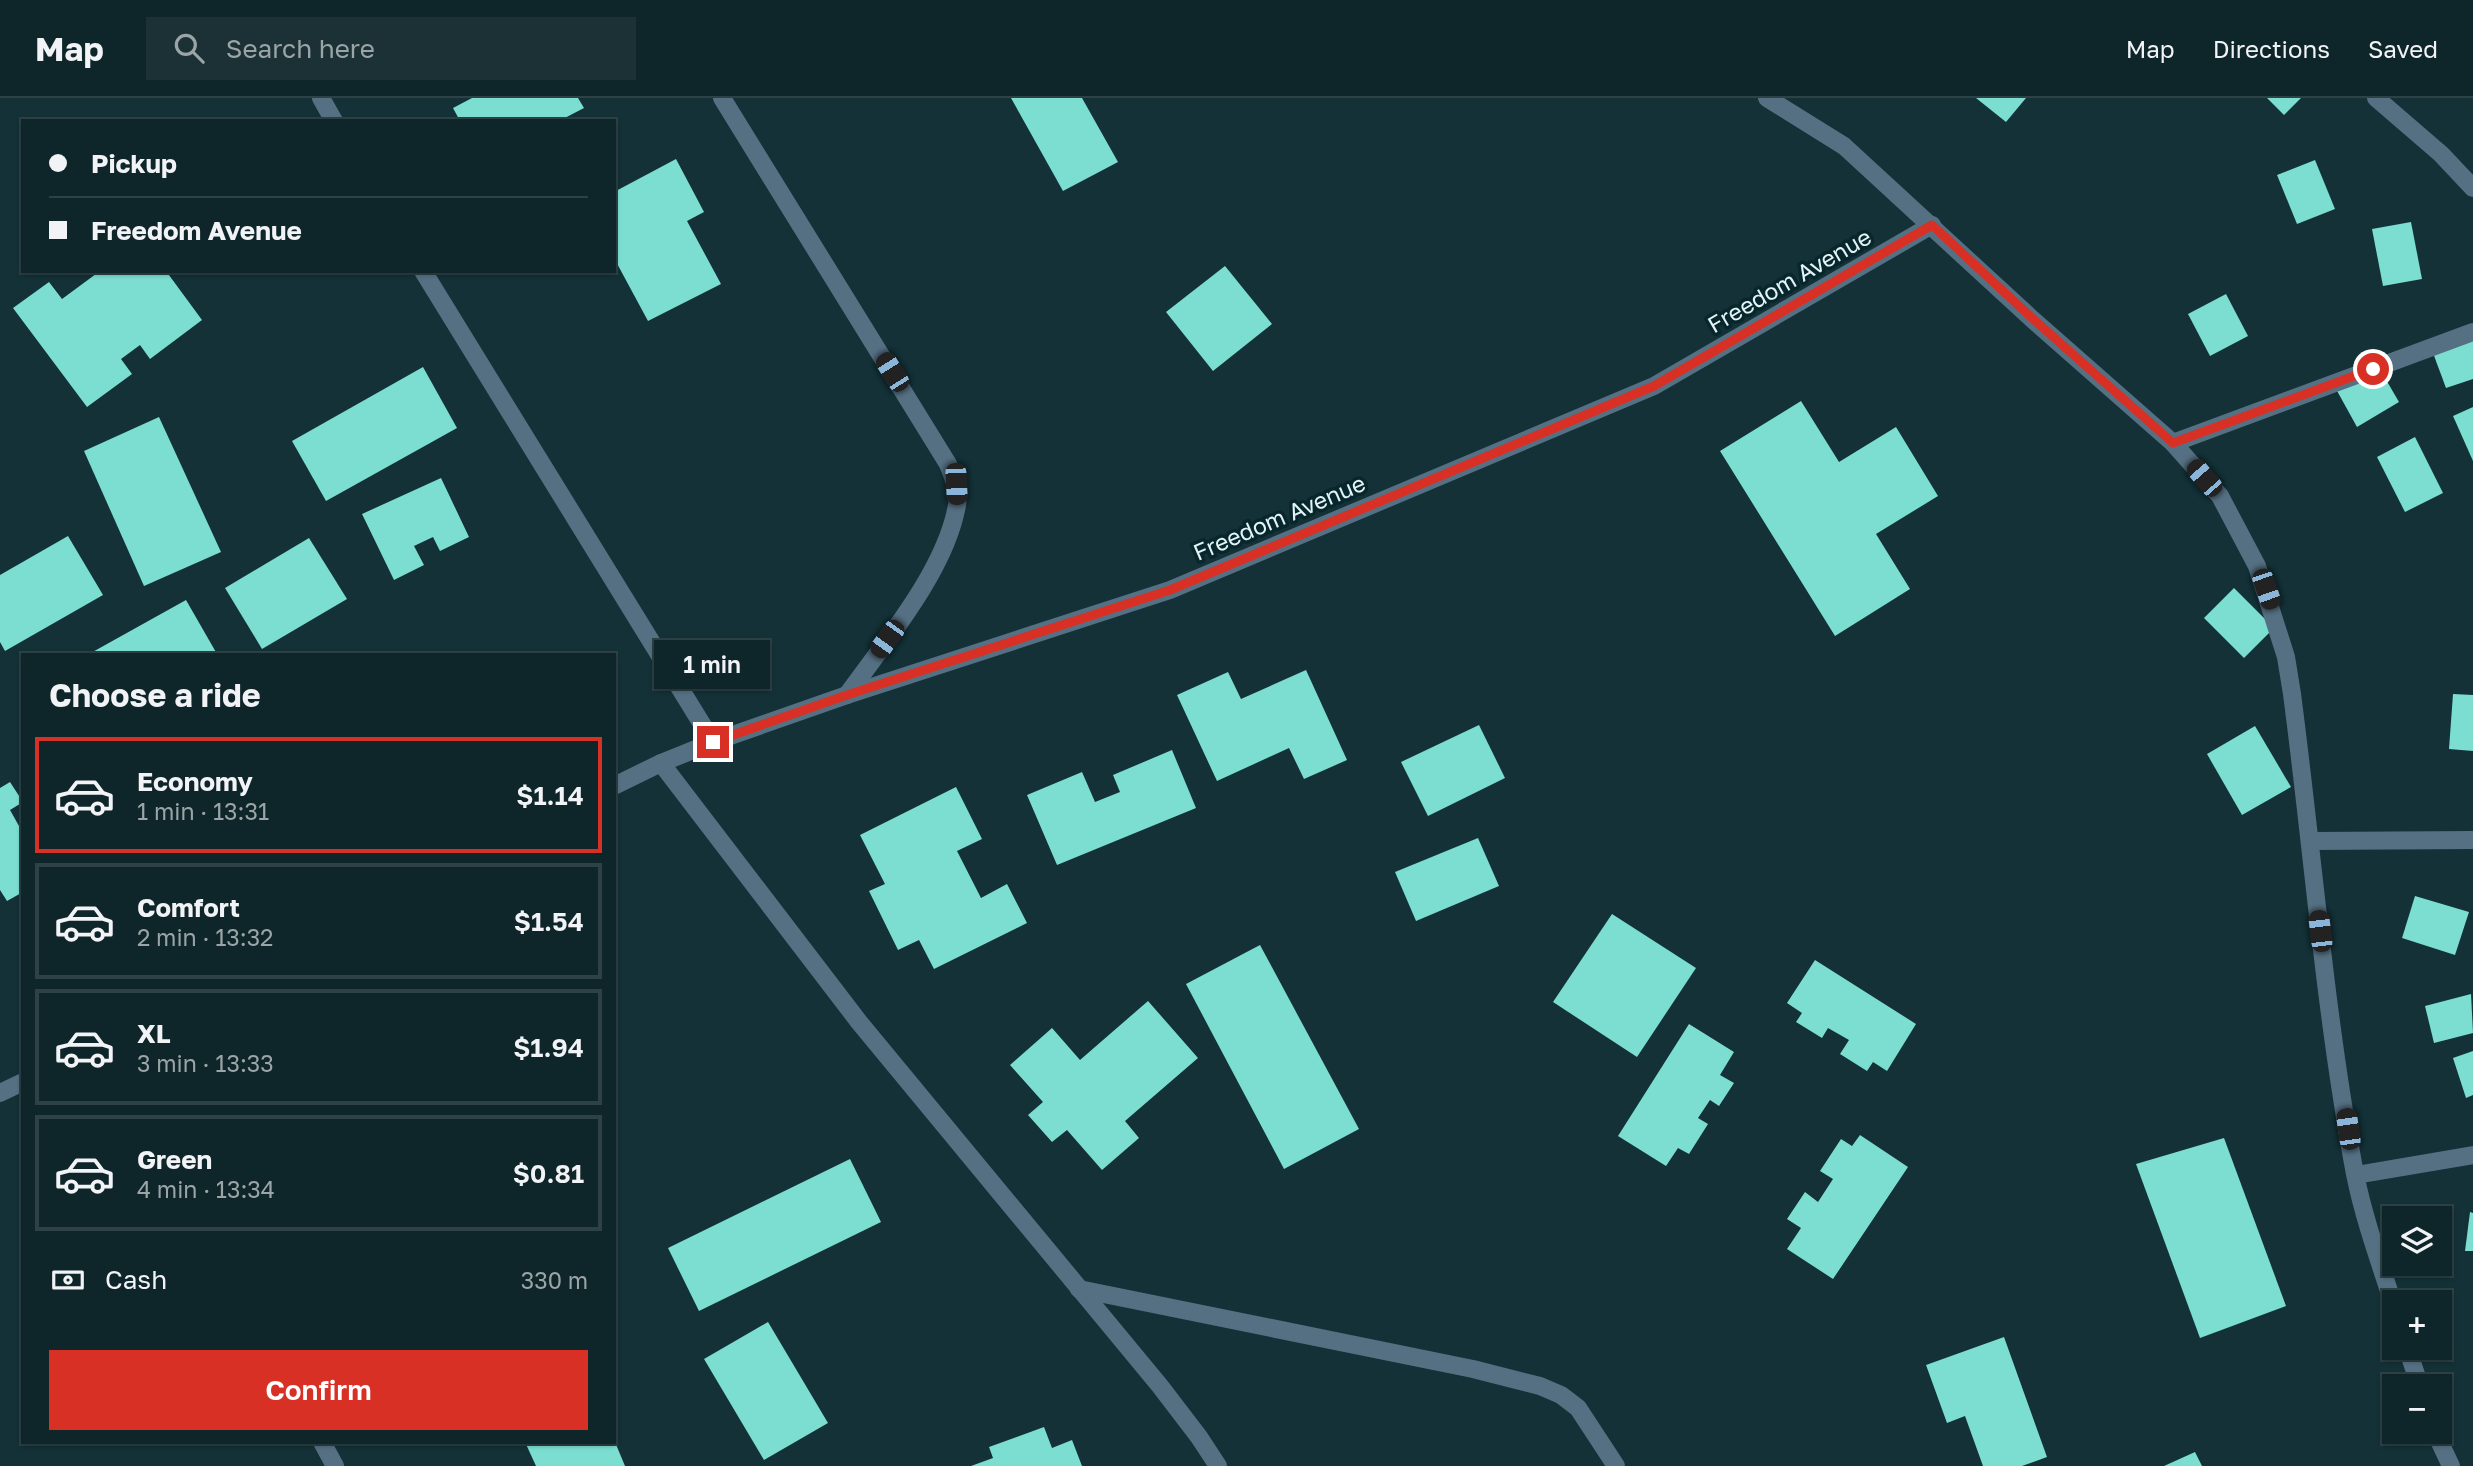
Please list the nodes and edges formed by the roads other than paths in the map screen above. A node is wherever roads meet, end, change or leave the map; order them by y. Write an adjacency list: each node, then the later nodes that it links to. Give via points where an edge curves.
1 (321, 98): 5 (street)
2 (722, 98): 11 (street, via 948,464 956,484 957,504 929,577)
3 (1767, 98): 7 (street, via 1844,146)
4 (2376, 98): 6 (street)
5 (333, 119)
6 (2473, 188)
7 (1932, 225): 10 (street); 11 (street, Freedom Avenue, via 1654,386 1170,590)
8 (424, 273): 12 (street)
9 (2473, 332): 10 (street)
10 (2173, 443): 16 (street, via 2220,496 2257,566 2274,613 2292,694)
11 (847, 695): 12 (street, Freedom Avenue)
12 (713, 742): 13 (street, Freedom Avenue)
13 (661, 763): 14 (street, Freedom Avenue); 21 (street, via 859,1022)
14 (616, 785)
15 (2473, 840): 16 (street)
16 (2310, 841): 20 (street)
17 (21, 1083): 18 (street)
18 (0, 1093)
19 (2473, 1155): 20 (street)
20 (2356, 1175): 22 (street)
21 (1079, 1289): 26 (street, via 1160,1386); 27 (street, via 1540,1386 1578,1408)
22 (2389, 1290)
23 (323, 1444): 25 (street)
24 (2441, 1444): 28 (street)
25 (335, 1466)
26 (1218, 1466)
27 (1616, 1466)
28 (2451, 1466)

